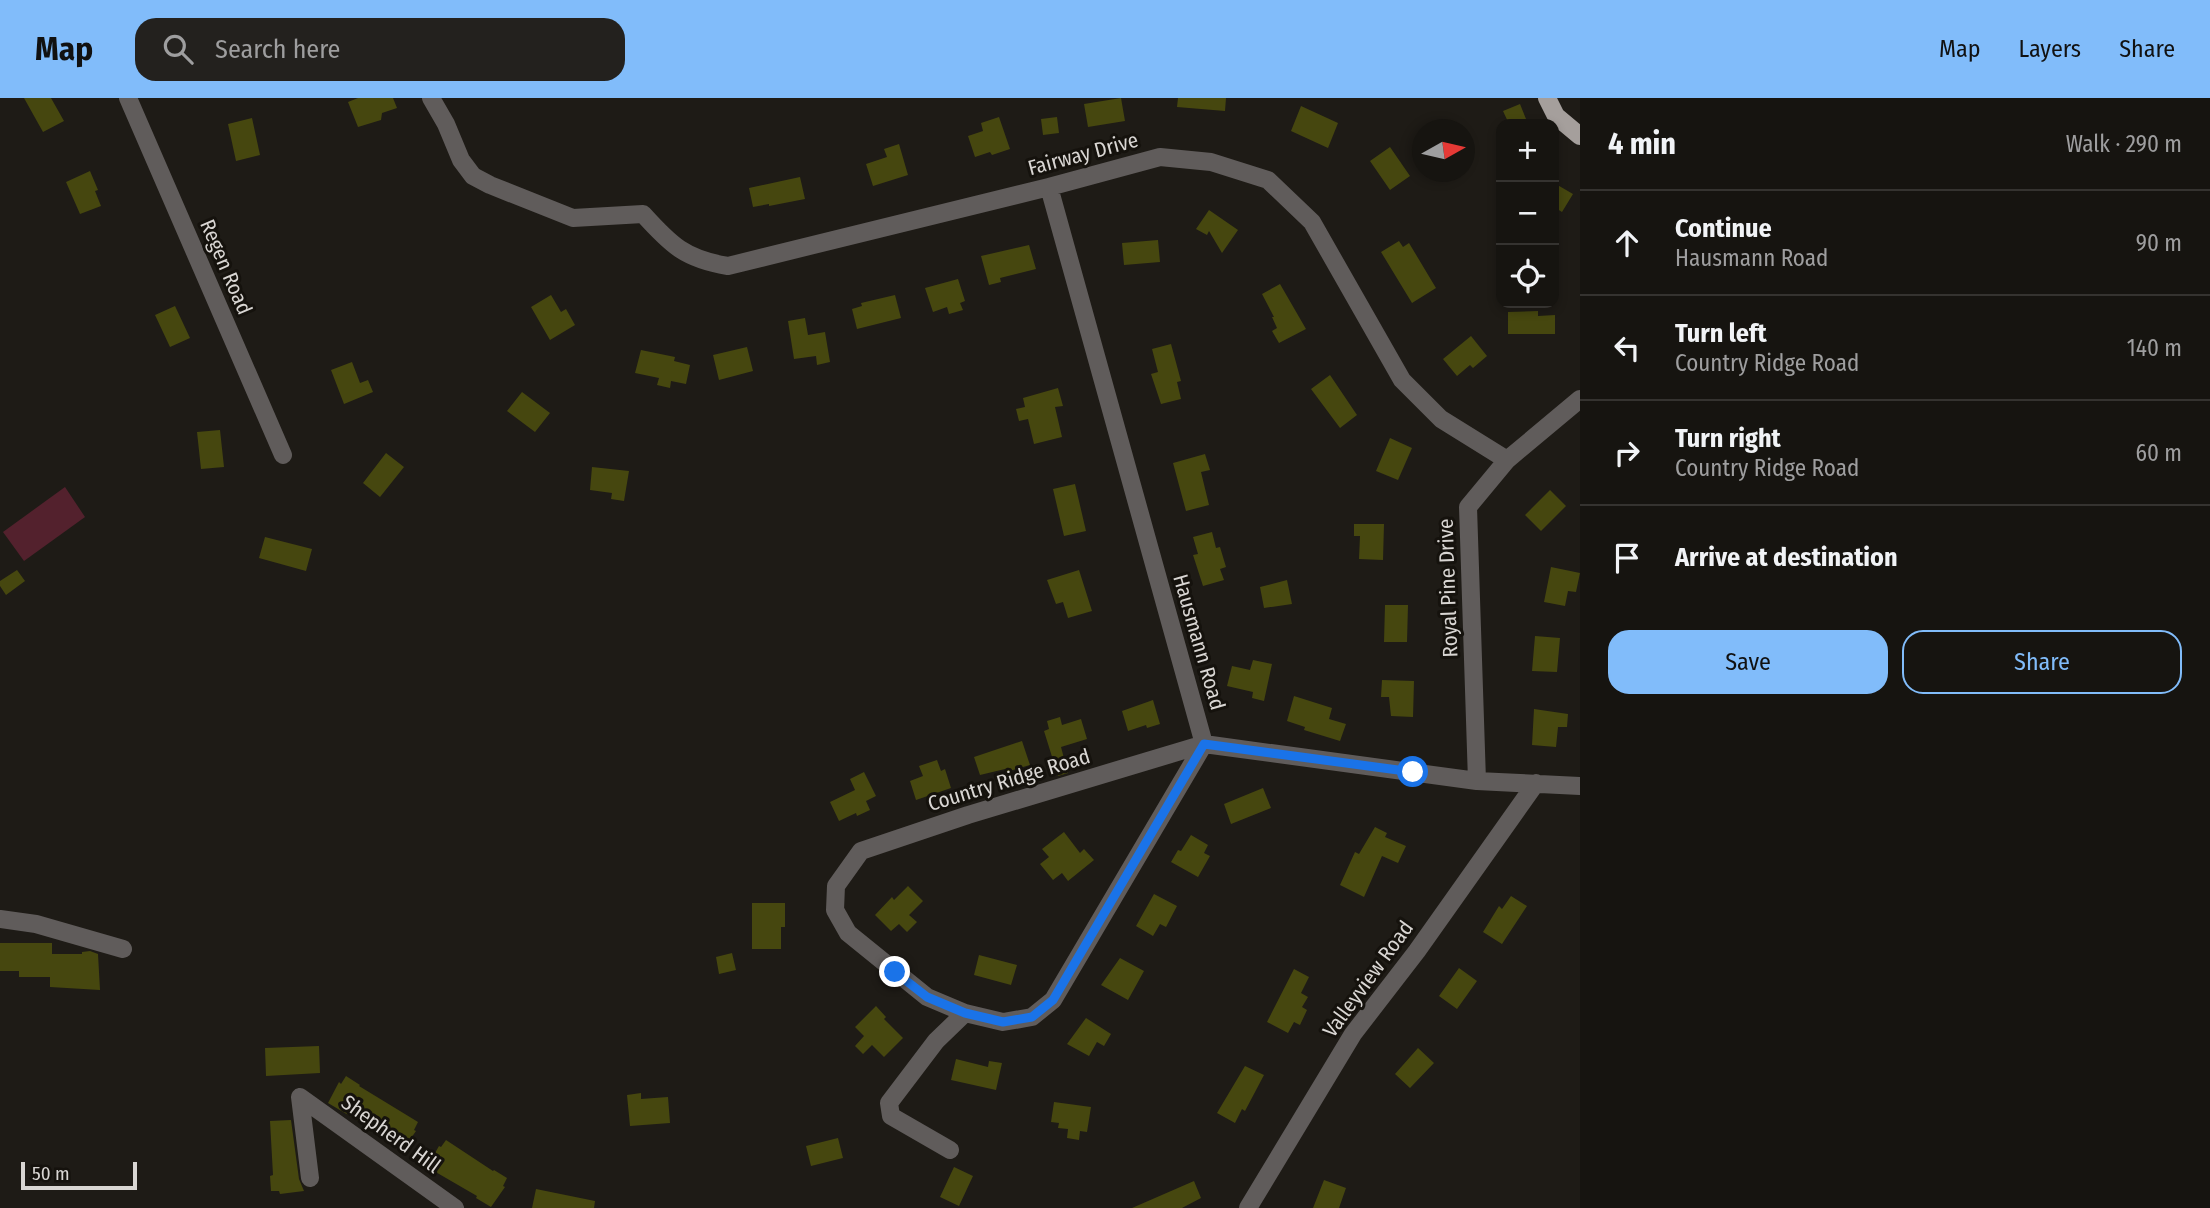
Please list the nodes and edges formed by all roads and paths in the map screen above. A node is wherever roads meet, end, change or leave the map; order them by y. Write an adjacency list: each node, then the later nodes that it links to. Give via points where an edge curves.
1 (128, 98): 7 (street, Regen Road)
2 (432, 98): 5 (street, Fairway Drive, via 461,160 473,176 490,186 573,218 643,214 671,245 703,262 728,266)
3 (1547, 98): 4 (main road, via 1556,116)
4 (1580, 136)
5 (1049, 187): 8 (street, Fairway Drive, via 1160,157 1212,162 1268,180 1312,222 1402,380 1441,419); 9 (street, Hausmann Road)
6 (1580, 399): 8 (street, Royal Pine Drive)
7 (283, 455)
8 (1507, 460): 10 (street, Royal Pine Drive, via 1468,508)
9 (1204, 744): 10 (street, Hausmann Road); 15 (street, Country Ridge Road, via 1053,1000 1032,1017 1003,1022); 15 (street, Country Ridge Road, via 862,851 836,886 835,909 848,933 927,997)
10 (1477, 781): 11 (street, Hausmann Road)
11 (1536, 783): 12 (street, Hausmann Road); 19 (street, Valleyview Road, via 1353,1034)
12 (1580, 786)
13 (0, 919): 14 (street, via 36,924)
14 (123, 949)
15 (965, 1013): 16 (street, via 936,1041 889,1103 891,1116)
16 (950, 1150)
17 (310, 1178): 18 (street, Shepherd Hill, via 300,1097)
18 (455, 1208)
19 (1248, 1208)

